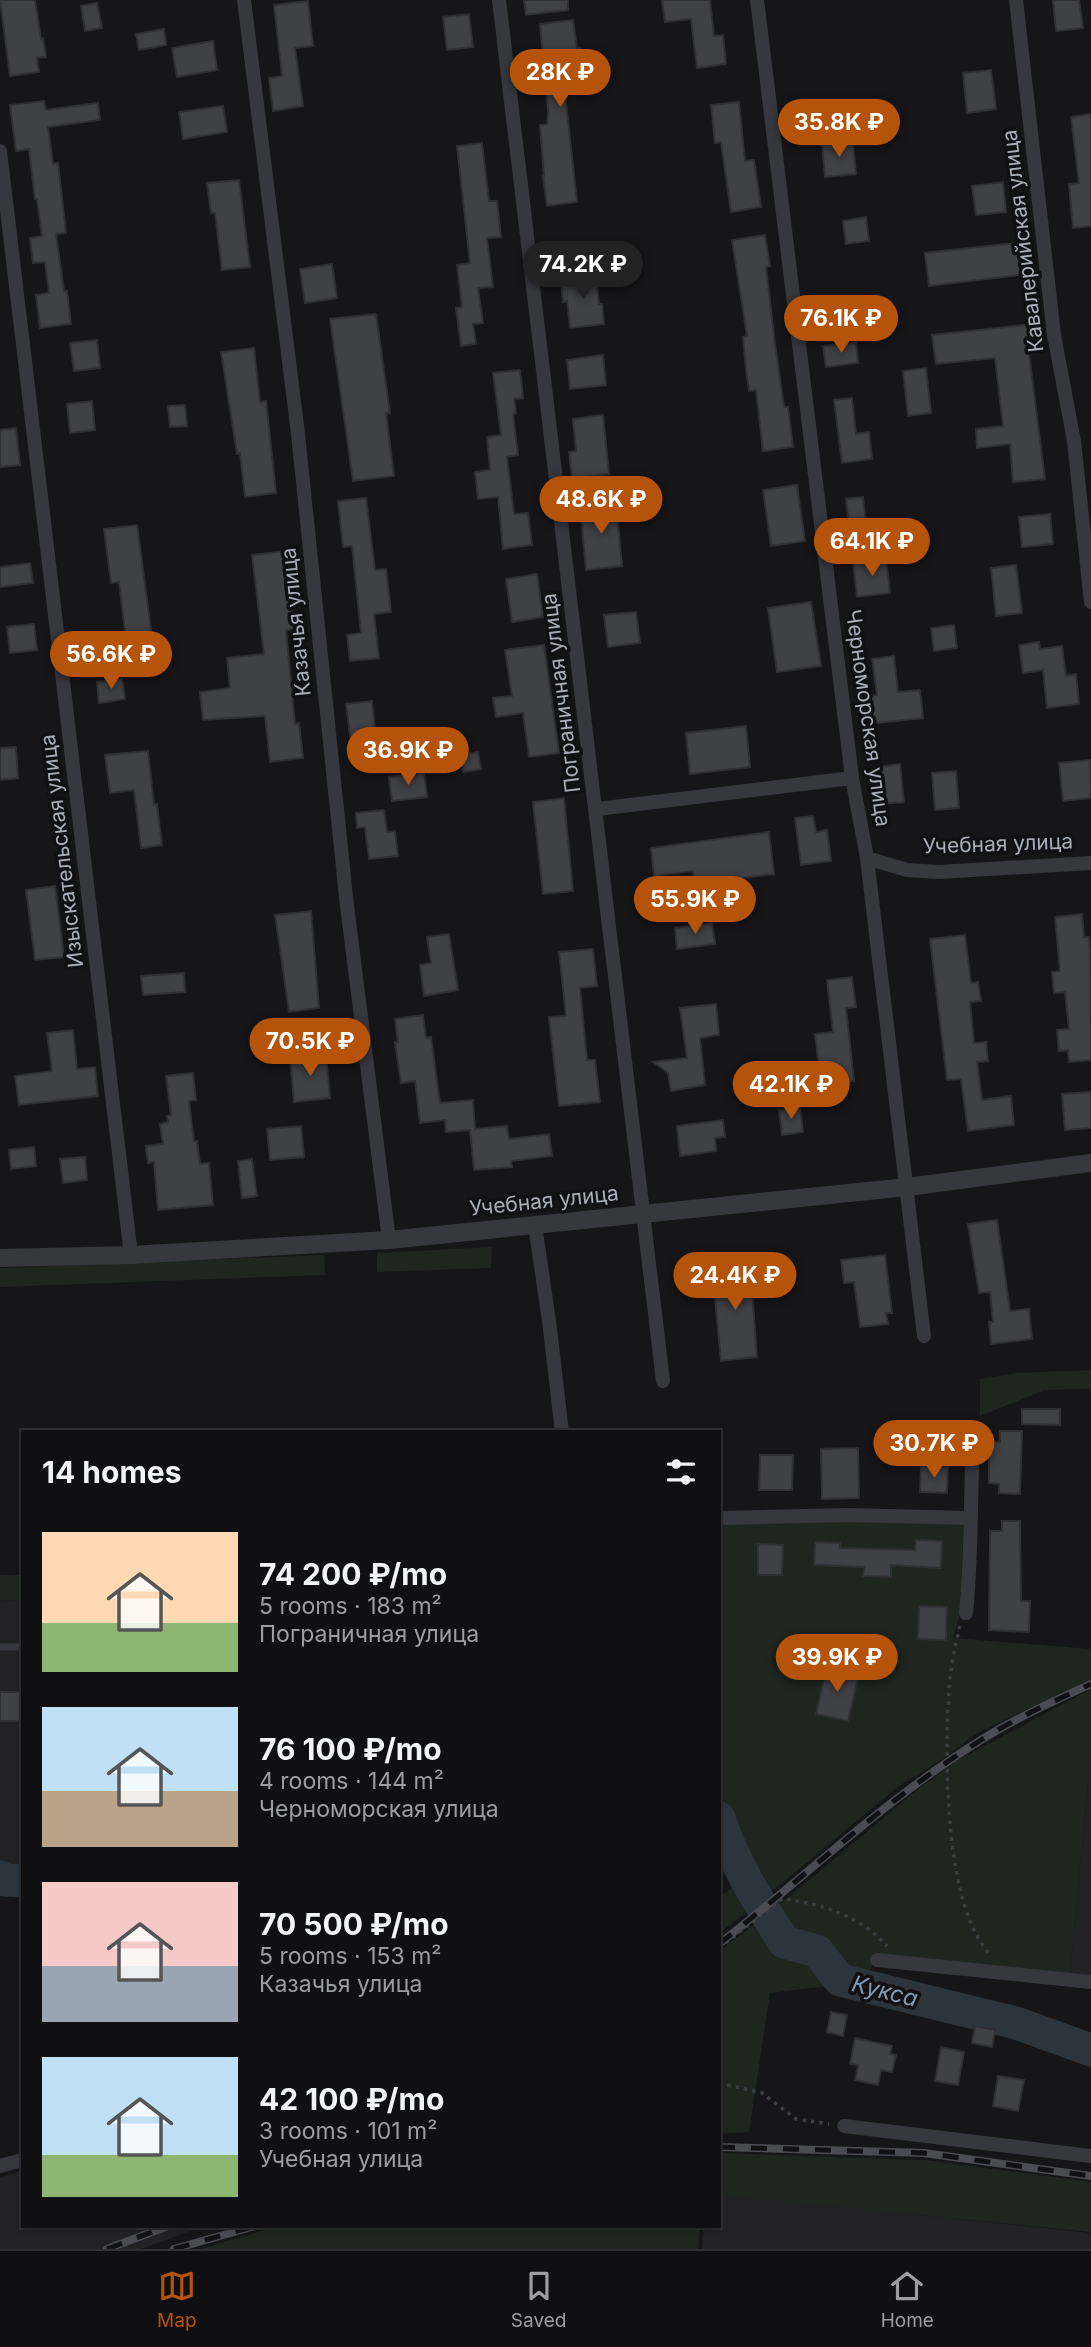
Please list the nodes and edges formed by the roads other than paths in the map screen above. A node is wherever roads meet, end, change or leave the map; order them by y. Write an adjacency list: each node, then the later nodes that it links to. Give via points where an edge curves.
1 (244, 0): 15 (street, Казачья улица)
2 (499, 0): 8 (street, Пограничная улица)
3 (757, 0): 7 (street, Черноморская улица)
4 (1016, 0): 6 (street, Кавалерийская улица, via 1054,335 1073,441)
5 (0, 151): 16 (street, Изыскательская улица)
6 (1091, 602)
7 (852, 778): 8 (street); 9 (street, Черноморская улица)
8 (597, 809): 13 (street, Пограничная улица)
9 (867, 858): 10 (street, Учебная улица, via 907,870 939,872); 12 (street, Черноморская улица)
10 (1091, 863)
11 (1091, 1163): 12 (street, Учебная улица)
12 (907, 1187): 13 (street, Учебная улица); 18 (street, Черноморская улица)
13 (644, 1214): 14 (street, Учебная улица); 19 (street, Пограничная улица)
14 (535, 1225): 15 (street, Учебная улица); 20 (street)
15 (389, 1240): 16 (street, Учебная улица)
16 (131, 1255): 17 (street, Учебная улица)
17 (0, 1258)
18 (924, 1336)
19 (663, 1381)
20 (562, 1430)
21 (973, 1444): 23 (street)
22 (721, 1518): 23 (street)
23 (970, 1518): 24 (street, via 972,1559)
24 (966, 1613)
25 (0, 1647): 26 (lane)
26 (21, 1647)
27 (877, 1960): 28 (street)
28 (1091, 1982)
29 (844, 2126): 30 (street)
30 (1091, 2156)
31 (21, 2161): 32 (street)
32 (0, 2166)

